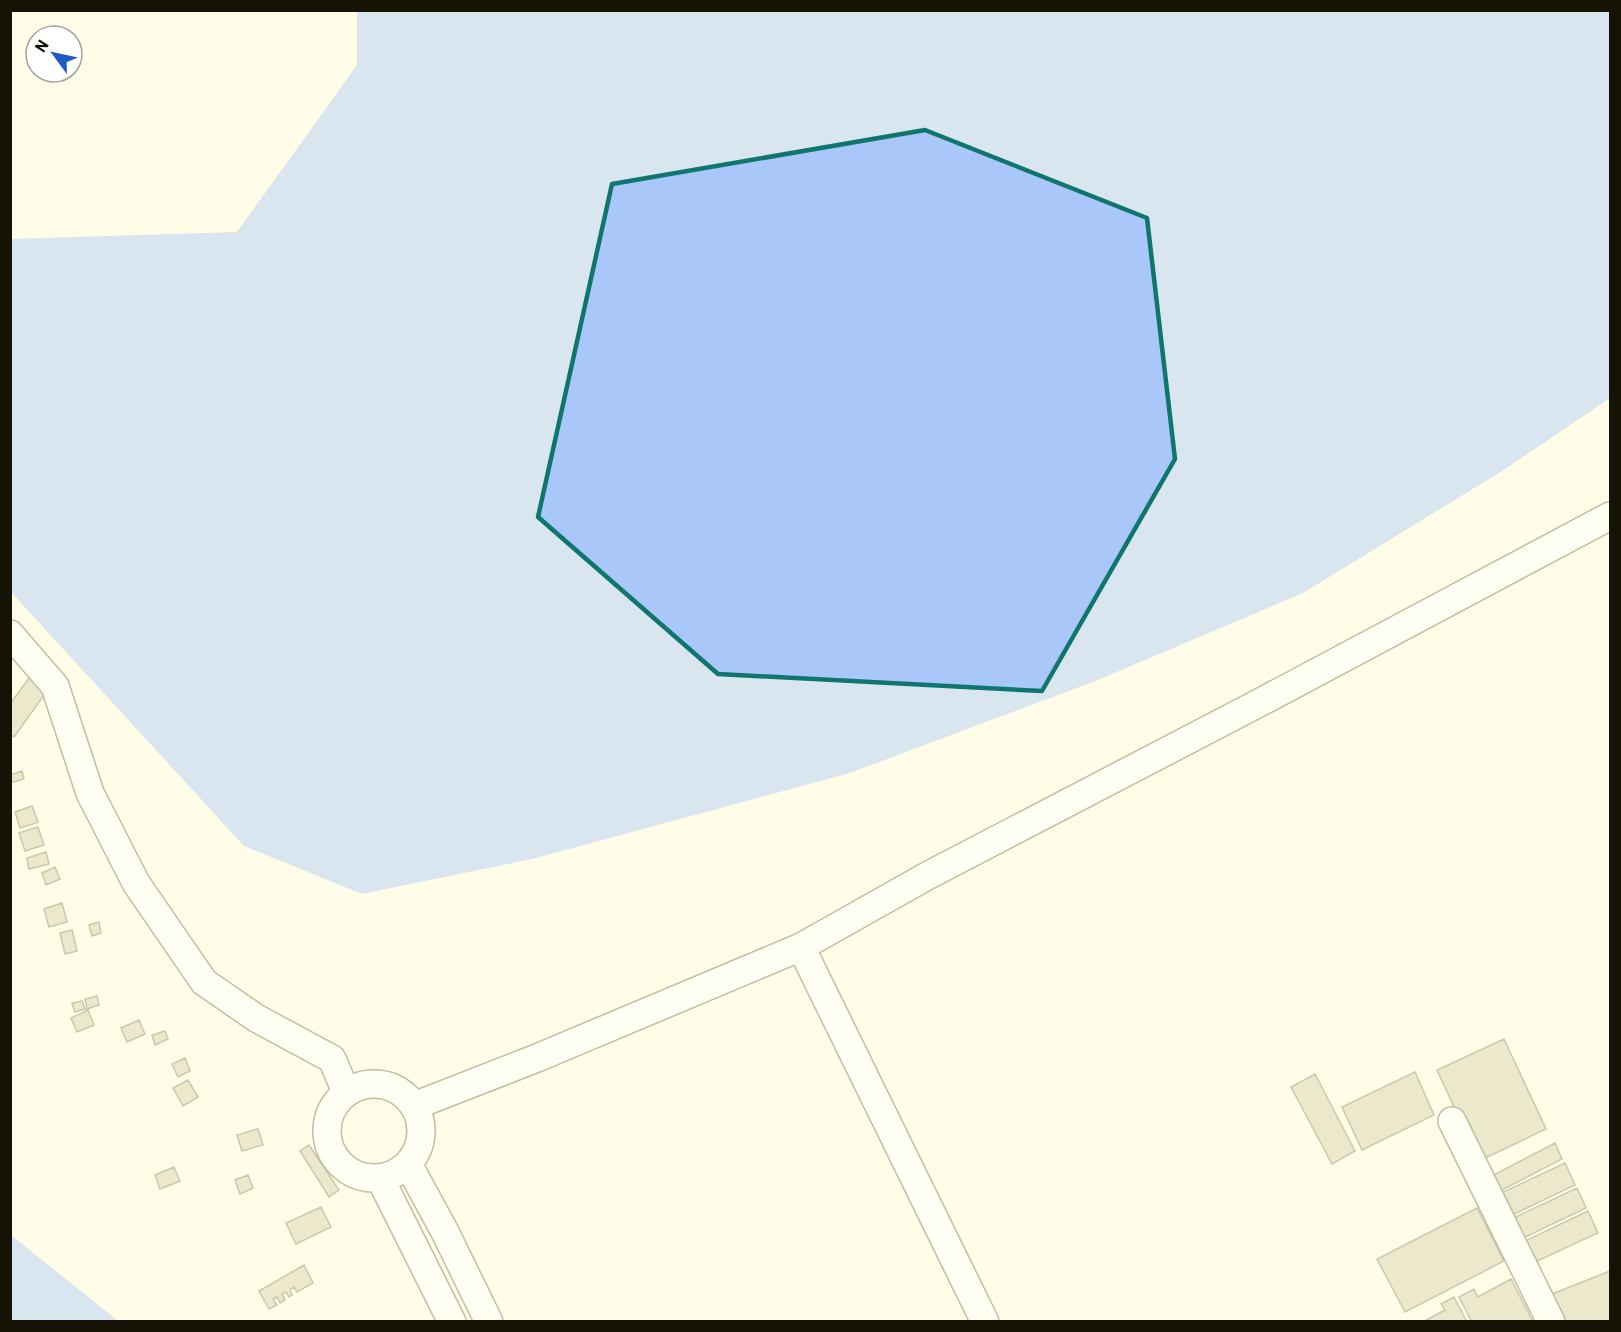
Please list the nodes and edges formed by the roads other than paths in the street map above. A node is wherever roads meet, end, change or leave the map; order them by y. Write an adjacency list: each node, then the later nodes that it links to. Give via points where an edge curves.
1 (1611, 516): 3 (street, via 927,876)
2 (10, 634): 4 (street, via 56,686 90,793 136,883 204,982 256,1018 332,1059)
3 (801, 947): 5 (street); 11 (street)
4 (346, 1092): 5 (street, via 360,1085 390,1086); 8 (street, via 328,1118 326,1134 330,1149 350,1172)
5 (414, 1106): 7 (street, via 421,1136)
6 (1452, 1121): 12 (street)
7 (408, 1164): 8 (street); 10 (street)
8 (380, 1178): 9 (street)
9 (452, 1322)
10 (489, 1322)
11 (985, 1322)
12 (1551, 1322)

